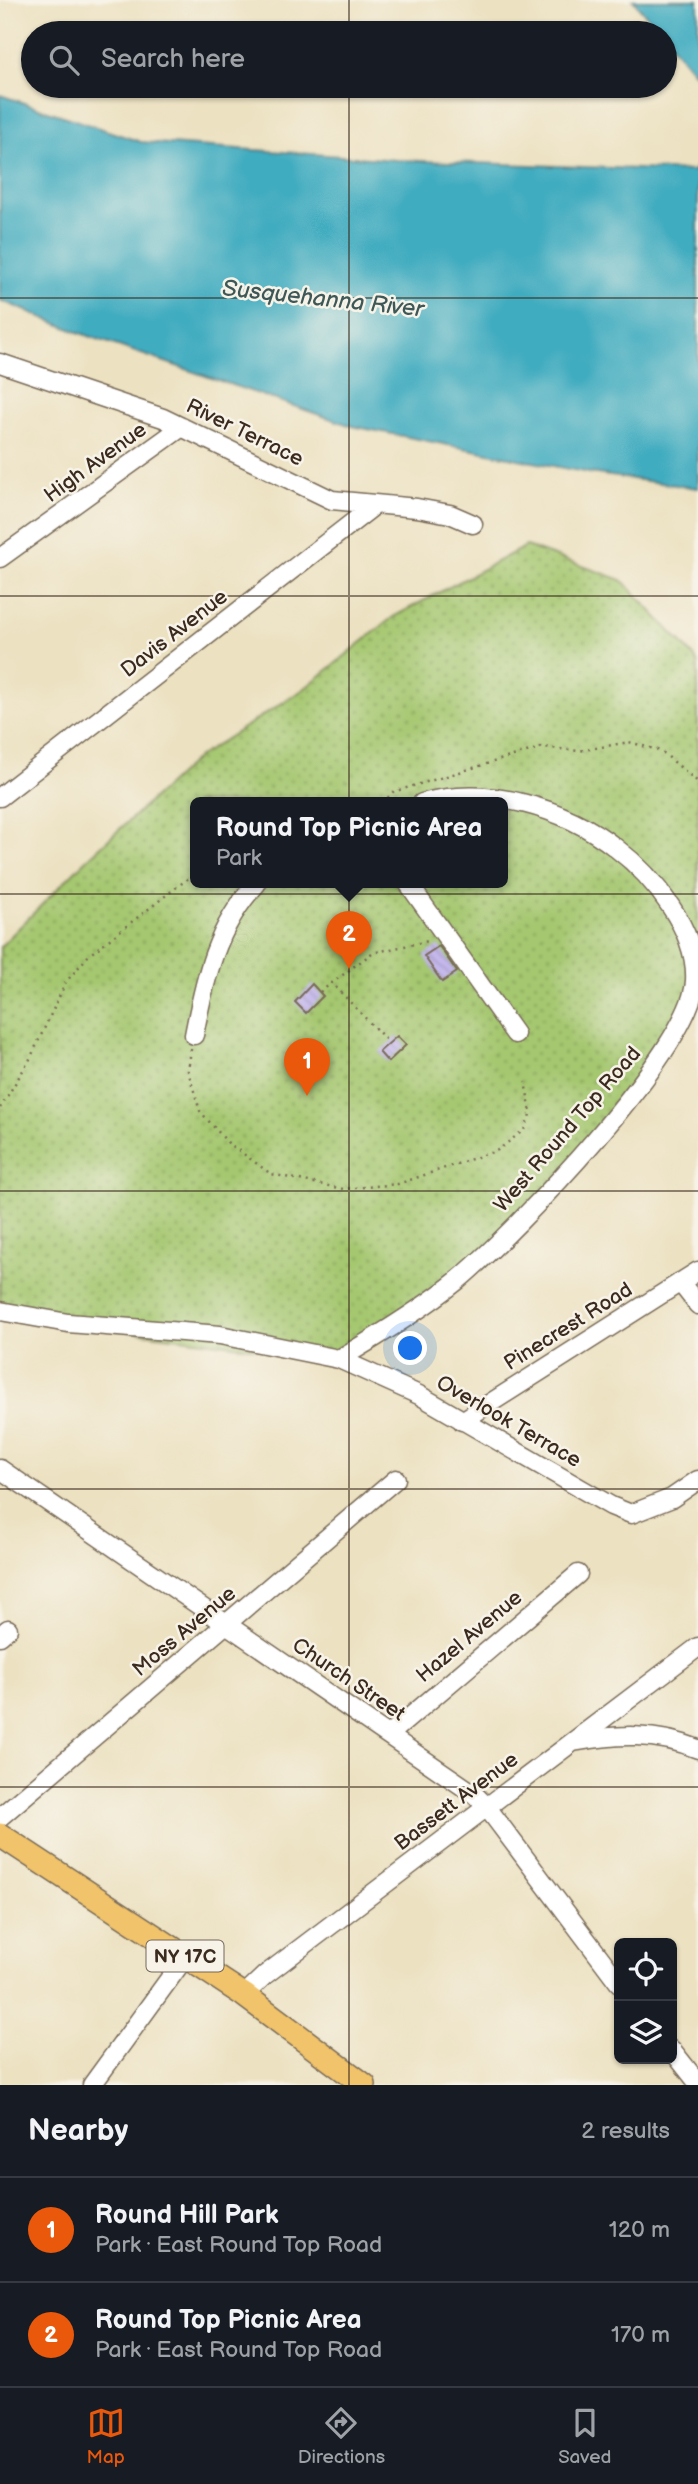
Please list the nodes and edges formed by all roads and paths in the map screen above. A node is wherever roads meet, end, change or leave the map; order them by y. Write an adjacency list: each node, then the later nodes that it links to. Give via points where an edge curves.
1 (4, 369): 2 (street, River Terrace)
2 (182, 427): 3 (street, River Terrace, via 332,500); 5 (street, High Avenue)
3 (375, 505): 4 (street, River Terrace, via 450,514); 7 (street, Davis Avenue)
4 (473, 524)
5 (0, 558)
6 (698, 782): 8 (path, via 661,751 629,743 579,751 543,747)
7 (0, 797)
8 (388, 797)
9 (508, 801): 25 (street, West Round Top Road, via 549,811 597,832 631,859 681,928 695,980 690,1004 655,1064 573,1163 489,1252 403,1321)
10 (190, 877): 20 (path, via 89,955 65,982 30,1059)
11 (252, 888): 17 (street, via 221,934 207,969)
12 (412, 888): 13 (street)
13 (448, 938): 14 (path, via 378,950); 16 (street)
14 (331, 982): 15 (path); 18 (path)
15 (320, 992)
16 (515, 1034)
17 (194, 1035): 19 (path, via 188,1071 200,1111 227,1142 271,1174 344,1189 398,1184 498,1150 524,1130 531,1112)
18 (389, 1043)
19 (525, 1082)
20 (0, 1108)
21 (698, 1271): 22 (street, Pinecrest Road)
22 (680, 1282): 23 (street); 26 (street, Pinecrest Road)
23 (698, 1305)
24 (0, 1311): 25 (street, Overlook Terrace, via 68,1323 219,1335)
25 (340, 1359): 26 (street, Overlook Terrace, via 387,1378)
26 (462, 1420): 29 (street, Overlook Terrace, via 631,1514 672,1498)
27 (0, 1469): 31 (street, Church Street)
28 (396, 1479): 31 (street, Moss Avenue)
29 (698, 1480)
30 (578, 1574): 33 (street, Hazel Avenue)
31 (228, 1624): 33 (street, Church Street); 37 (street, Moss Avenue)
32 (698, 1647): 34 (street, Bassett Avenue)
33 (390, 1734): 36 (street, Church Street)
34 (570, 1743): 35 (street, via 612,1735 649,1735); 36 (street, Bassett Avenue)
35 (698, 1749)
36 (486, 1806): 39 (street, Church Street); 40 (street, Bassett Avenue)
37 (1, 1834): 38 (main road, NY 17C)
38 (186, 1956): 40 (main road, NY 17C); 43 (street)
39 (614, 1976)
40 (244, 1994): 44 (main road, NY 17C)
41 (677, 2056): 42 (street)
42 (698, 2083)
43 (92, 2085)
44 (365, 2085)

